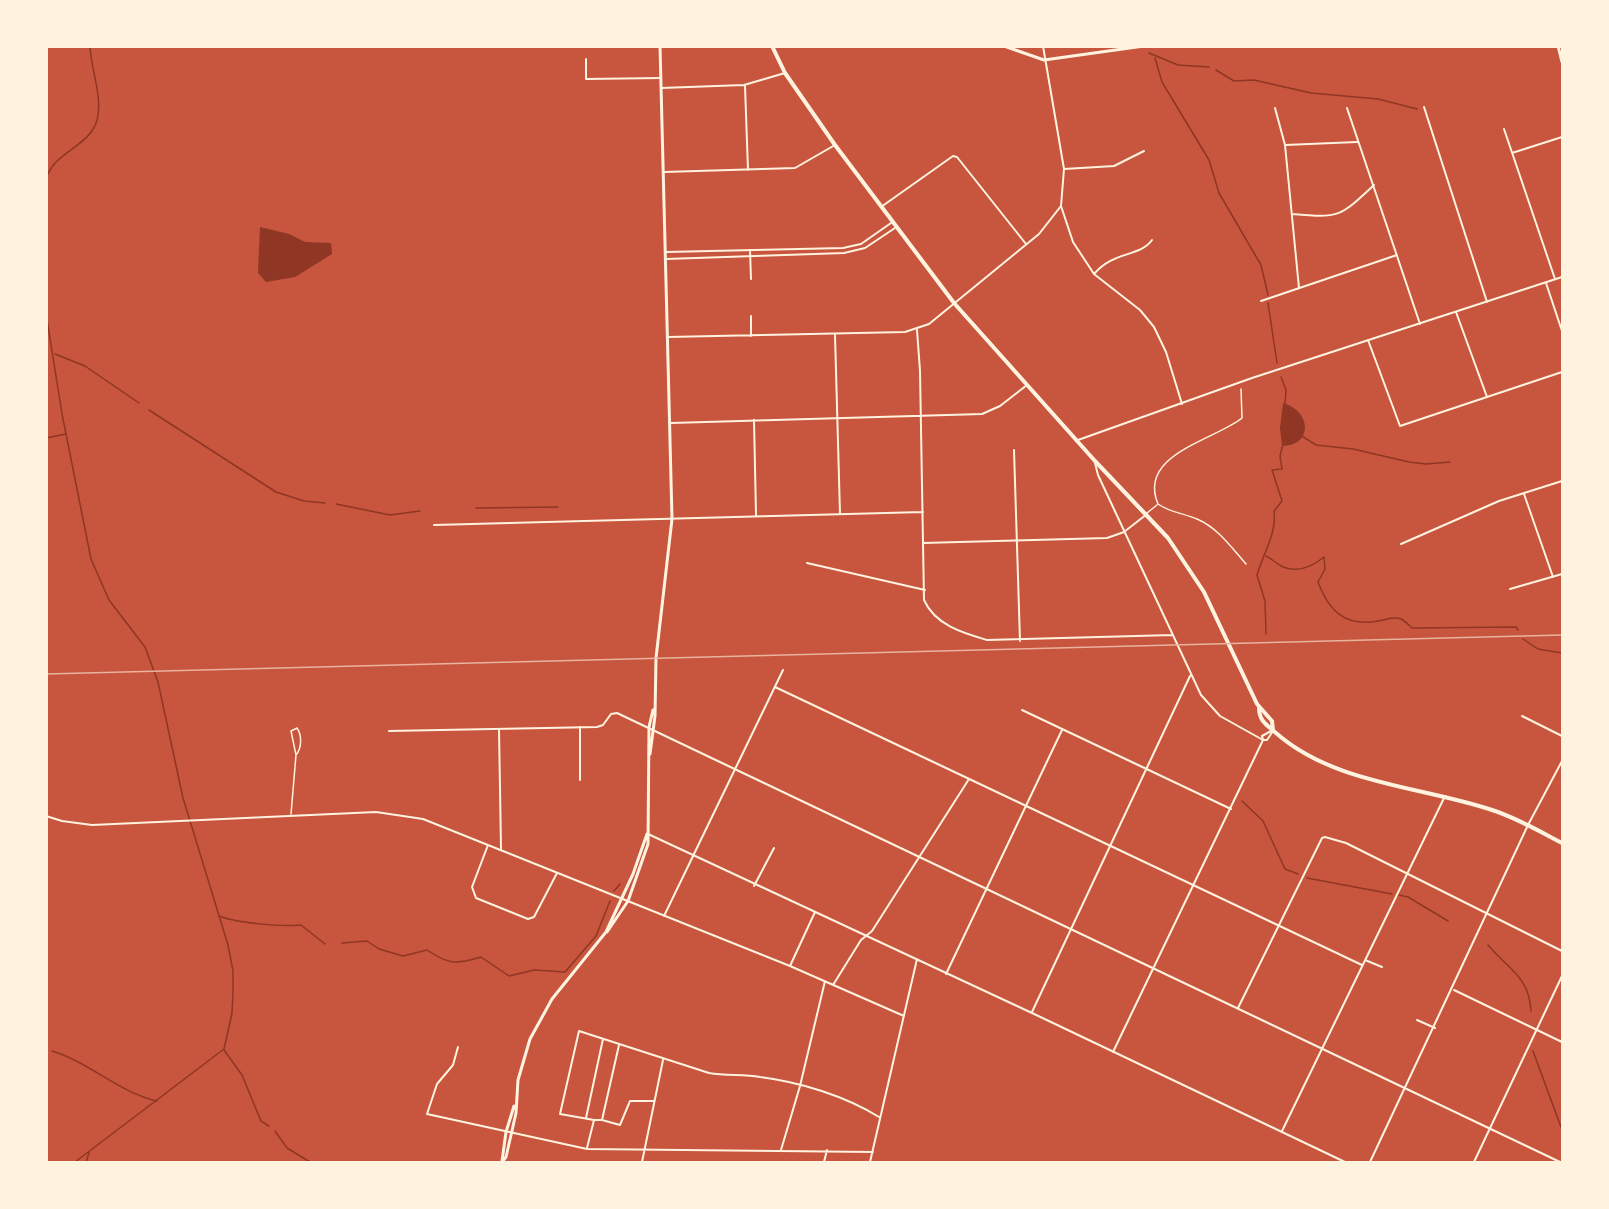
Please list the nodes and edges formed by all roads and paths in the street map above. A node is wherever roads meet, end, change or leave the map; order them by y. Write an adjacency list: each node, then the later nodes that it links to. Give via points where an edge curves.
1 (660, 46): 12 (street)
2 (772, 46): 11 (main road)
3 (1004, 46): 9 (street)
4 (1043, 46): 9 (street)
5 (1144, 46): 7 (street)
6 (1558, 46): 10 (street)
7 (1139, 47): 9 (street)
8 (586, 59): 12 (street, via 586,79)
9 (1044, 60): 25 (street)
10 (1563, 62)
11 (785, 73): 13 (street); 21 (main road)
12 (661, 78): 14 (street)
13 (744, 85): 14 (street); 26 (street)
14 (661, 88): 27 (street)
15 (1424, 107): 48 (street)
16 (1275, 108): 22 (street)
17 (1347, 108): 20 (street)
18 (1504, 129): 24 (street)
19 (1563, 137): 24 (street)
20 (1359, 142): 22 (street); 28 (street)
21 (835, 145): 26 (street, via 795,168); 30 (main road)
22 (1285, 145): 31 (street)
23 (1144, 152): 25 (street, via 1114,166)
24 (1512, 153): 44 (street)
25 (1064, 169): 29 (street)
26 (748, 170): 27 (street)
27 (664, 172): 37 (street)
28 (1374, 185): 31 (street, via 1345,212); 38 (street)
29 (1062, 206): 35 (street); 41 (street, via 1073,242)
30 (880, 207): 32 (main road); 35 (street, via 952,156 957,157)
31 (1292, 214): 46 (street)
32 (891, 223): 33 (main road); 36 (street, via 852,247)
33 (895, 228): 39 (street, via 852,252); 49 (main road)
34 (1152, 240): 41 (street, via 1144,249 1104,262)
35 (1026, 244): 49 (street)
36 (750, 250): 37 (street); 39 (street)
37 (666, 252): 40 (street)
38 (1397, 255): 46 (street); 52 (street)
39 (750, 257): 40 (street); 43 (street)
40 (666, 259): 57 (street)
41 (1094, 273): 63 (street, via 1140,310 1154,327)
42 (1563, 277): 44 (street)
43 (751, 279)
44 (1555, 279): 45 (street)
45 (1545, 282): 48 (street); 54 (street)
46 (1299, 288): 47 (street)
47 (1261, 301)
48 (1487, 302): 50 (street)
49 (954, 303): 53 (street); 60 (main road)
50 (1456, 312): 52 (street); 62 (street)
51 (751, 316): 56 (street)
52 (1420, 324): 58 (street)
53 (917, 330): 55 (street); 64 (street)
54 (1563, 331)
55 (835, 335): 56 (street); 65 (street)
56 (751, 336): 57 (street)
57 (668, 337): 67 (street)
58 (1368, 340): 62 (street, via 1402,425); 63 (street)
59 (1563, 372): 62 (street)
60 (1027, 385): 64 (street, via 988,412); 68 (main road)
61 (1241, 389): 73 (lane, via 1242,418 1220,434 1185,448 1163,465 1155,484)
62 (1487, 397)
63 (1182, 404): 68 (street)
64 (920, 416): 65 (street); 74 (street)
65 (838, 419): 66 (street); 75 (street)
66 (754, 420): 67 (street); 77 (street)
67 (670, 423): 78 (street)
68 (1078, 440): 70 (main road)
69 (1014, 450): 81 (street)
70 (1095, 461): 76 (main road); 80 (street)
71 (1563, 481): 72 (street)
72 (1524, 493): 83 (street); 87 (street)
73 (1158, 504): 76 (lane); 85 (lane, via 1213,528)
74 (922, 512): 75 (street); 82 (street)
75 (840, 514): 77 (street)
76 (1147, 514): 80 (street); 103 (main road, via 1204,592 1259,708 1272,721)
77 (756, 515): 78 (street)
78 (672, 519): 79 (street); 95 (street, via 661,598)
79 (434, 525)
80 (1124, 532): 81 (street, via 1107,538); 90 (street)
81 (1018, 541): 82 (street); 91 (street)
82 (923, 543): 89 (street)
83 (1401, 544)
84 (807, 563): 89 (street)
85 (1246, 564)
86 (1563, 574): 87 (street)
87 (1553, 577): 88 (street)
88 (1510, 589)
89 (925, 590): 91 (street, via 924,600 932,614 962,632 987,640)
90 (1173, 635): 91 (street); 93 (street)
91 (1020, 641)
92 (783, 670): 94 (street)
93 (1190, 676): 106 (street, via 1220,716); 111 (street)
94 (775, 687): 110 (street); 112 (street)
95 (653, 708): 99 (street); 101 (street)
96 (1022, 710): 102 (street)
97 (1522, 717): 105 (street)
98 (580, 727): 99 (street, via 602,726 610,714 617,712); 100 (street); 113 (street)
99 (650, 727): 101 (street); 107 (street)
100 (499, 729): 104 (street); 125 (street)
101 (654, 729): 107 (street); 110 (street)
102 (1062, 730): 111 (street); 115 (street)
103 (1273, 730): 106 (street); 106 (street, via 1266,732); 114 (main road, via 1295,750 1322,764)
104 (389, 732)
105 (1563, 736)
106 (1263, 740): 116 (street)
107 (650, 754): 120 (street)
108 (296, 755): 108 (lane, via 301,733 297,728 291,731); 117 (lane)
109 (1563, 761): 119 (street)
110 (734, 767): 126 (street); 127 (street)
111 (1146, 770): 116 (street); 123 (street)
112 (969, 779): 115 (street); 127 (street)
113 (580, 780)
114 (1445, 796): 119 (main road); 129 (street)
115 (1026, 806): 123 (street); 132 (street)
116 (1231, 809): 131 (street)
117 (291, 815): 118 (street, via 92,825); 122 (street, via 396,814 433,822)
118 (46, 816)
119 (1528, 825): 121 (main road); 136 (street)
120 (646, 834): 126 (street); 133 (street); 134 (street, via 644,859)
121 (1563, 843)
122 (488, 845): 125 (street); 128 (street, via 472,887 476,898 528,919 534,917)
123 (1110, 847): 131 (street); 139 (street)
124 (774, 848): 130 (street)
125 (501, 850): 128 (street)
126 (693, 855): 130 (street); 137 (street)
127 (921, 857): 132 (street); 141 (street)
128 (557, 873): 133 (street)
129 (1405, 874): 136 (street); 138 (street, via 1346,843 1322,838); 144 (street)
130 (754, 886): 135 (street)
131 (1193, 886): 138 (street); 148 (street)
132 (986, 888): 139 (street); 149 (street)
133 (622, 899): 134 (street); 140 (street)
134 (628, 901): 137 (street); 140 (street)
135 (815, 912): 141 (street); 145 (street)
136 (1487, 914): 142 (street); 153 (street)
137 (664, 916): 145 (street)
138 (1279, 926): 146 (street); 154 (street)
139 (1070, 928): 148 (street); 155 (street)
140 (606, 932): 170 (street, via 534,1028)
141 (867, 936): 143 (street); 152 (street)
142 (1563, 951)
143 (918, 959): 149 (street); 156 (street)
144 (1365, 960): 146 (street); 147 (street)
145 (790, 966): 151 (street)
146 (1362, 966): 164 (street)
147 (1382, 967)
148 (1154, 968): 154 (street); 165 (street)
149 (946, 974): 155 (street)
150 (1563, 976): 159 (street)
151 (825, 981): 152 (street); 167 (street)
152 (833, 985): 156 (street)
153 (1453, 990): 158 (street); 159 (street)
154 (1237, 1008): 164 (street)
155 (1032, 1012): 165 (street)
156 (904, 1016): 171 (street)
157 (1417, 1020): 158 (street)
158 (1436, 1028): 168 (street)
159 (1537, 1030): 161 (street); 175 (street)
160 (603, 1038): 162 (street); 172 (street); 172 (street, via 579,1031 560,1114)
161 (1563, 1042)
162 (618, 1045): 166 (street); 174 (street)
163 (458, 1047): 176 (street, via 453,1065 437,1084 428,1114)
164 (1322, 1048): 168 (street); 177 (street)
165 (1113, 1052): 177 (street)
166 (664, 1059): 167 (street, via 709,1073 757,1076); 169 (street)
167 (800, 1086): 171 (street, via 844,1100); 181 (street)
168 (1405, 1087): 175 (street); 189 (street)
169 (655, 1101): 174 (street, via 630,1101 620,1125); 180 (street)
170 (514, 1106): 176 (street); 178 (street)
171 (879, 1117): 183 (street)
172 (586, 1118): 173 (street)
173 (594, 1120): 174 (street); 179 (street)
174 (602, 1120)
175 (1490, 1128): 190 (street); 191 (street)
176 (506, 1132): 178 (street); 184 (street)
177 (1282, 1132): 188 (street)
178 (511, 1133): 179 (street); 184 (street)
179 (587, 1149): 180 (street)
180 (644, 1149): 181 (street); 185 (street)
181 (781, 1150): 182 (street)
182 (827, 1150): 183 (street); 186 (street)
183 (873, 1152): 187 (street)
184 (502, 1162)
185 (642, 1162)
186 (824, 1162)
187 (870, 1162)
188 (1345, 1162)
189 (1370, 1162)
190 (1474, 1162)
191 (1560, 1162)

